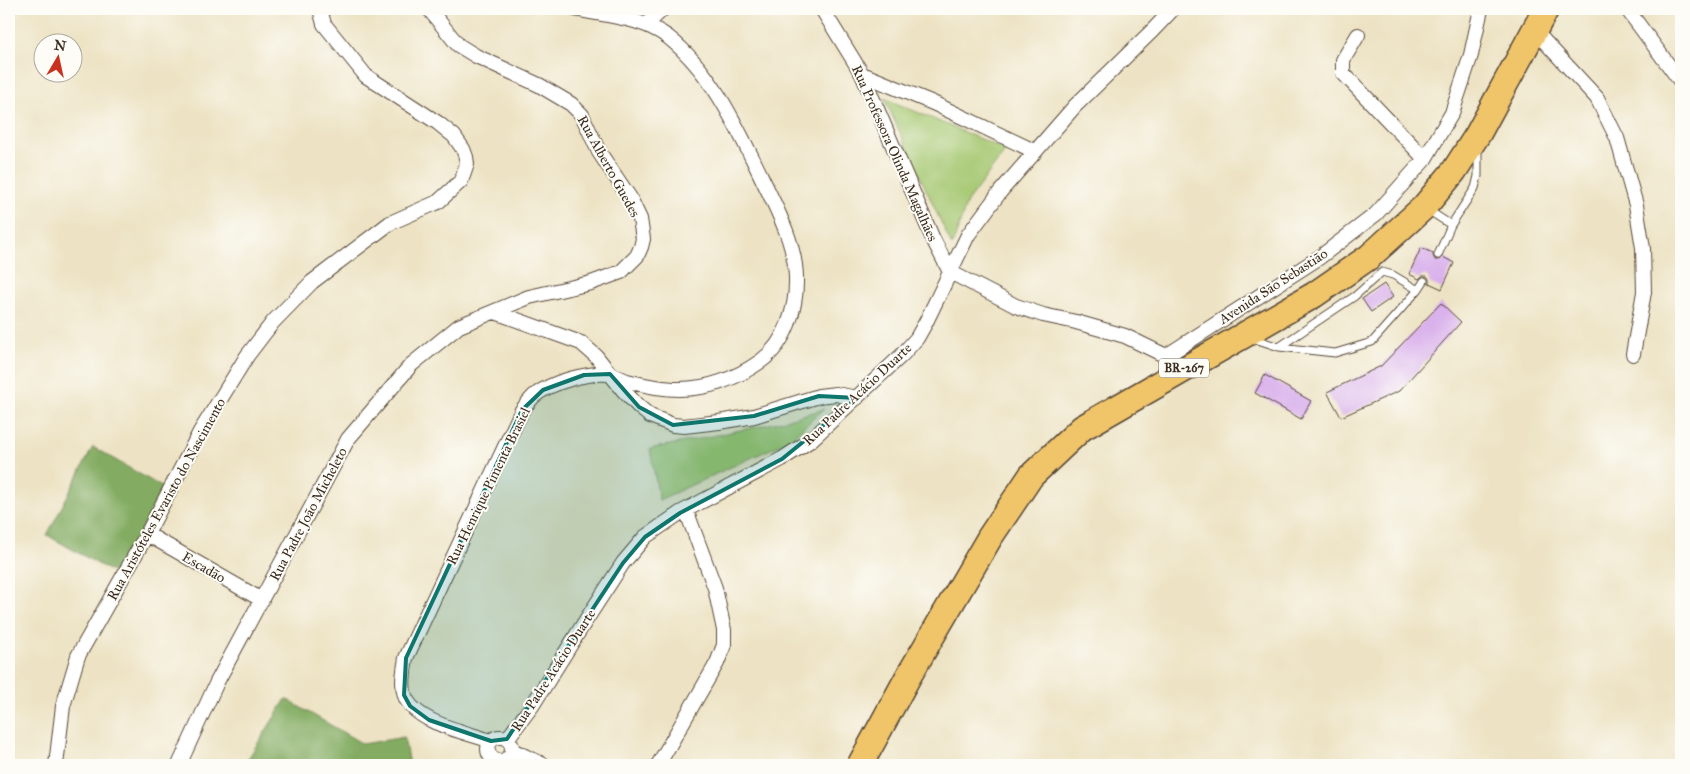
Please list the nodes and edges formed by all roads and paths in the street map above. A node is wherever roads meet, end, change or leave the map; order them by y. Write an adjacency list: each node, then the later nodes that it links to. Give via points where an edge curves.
1 (320, 9): 35 (street, Rua Aristóteles Evaristo do Nascimento, via 324,24 366,76 454,136 463,149 467,164 461,181 438,202 390,223 350,252 312,282 273,322 247,356 200,432)
2 (429, 9): 25 (street, Rua Alberto Guedes, via 458,45 571,104 582,115 599,152 640,219 641,247 637,256 621,271 591,283)
3 (575, 9): 9 (street, Rua Henrique Pimenta Brasiel)
4 (663, 9): 11 (street)
5 (822, 9): 13 (street, Rua Professora Olinda Magalhães)
6 (1173, 9): 16 (street, Rua Padre Acácio Duarte)
7 (1481, 9): 17 (street, Avenida São Sebastião, via 1471,55 1452,113)
8 (1627, 9): 14 (street)
9 (629, 14): 11 (street, Rua Henrique Pimenta Brasiel)
10 (1540, 19): 15 (highway, BR-267); 30 (street, via 1597,98 1617,138 1636,205 1643,248 1644,292)
11 (646, 25): 32 (street, Rua Henrique Pimenta Brasiel, via 667,37 698,67 736,125 785,228 796,278 794,300 788,328 770,352 762,361 732,378 712,385 678,389 627,381)
12 (1358, 35): 17 (street, via 1343,60 1343,73)
13 (862, 74): 16 (street, via 933,103); 22 (street, Rua Professora Olinda Magalhães)
14 (1681, 82)
15 (1478, 134): 18 (highway, BR-267, via 1454,171); 19 (lane, via 1477,184)
16 (1034, 151): 22 (street, Rua Padre Acácio Duarte, via 968,235)
17 (1425, 159): 31 (street, Avenida São Sebastião, via 1376,214)
18 (1424, 207): 19 (lane); 21 (highway, BR-267)
19 (1452, 225): 20 (lane)
20 (1438, 255)
21 (1375, 264): 24 (lane); 26 (highway, BR-267)
22 (950, 272): 31 (street, via 1016,306 1125,336); 33 (street, Rua Padre Acácio Duarte, via 916,338)
23 (1424, 281): 24 (lane)
24 (1418, 290): 29 (lane, via 1372,342 1335,353)
25 (529, 297): 27 (street, Rua Padre João Micheleto)
26 (1321, 304): 28 (highway, BR-267); 29 (lane)
27 (495, 312): 32 (street, via 581,343); 36 (street, Rua Padre João Micheleto, via 459,326 411,365 348,439)
28 (1244, 335): 29 (lane); 31 (highway, BR-267)
29 (1279, 347)
30 (1633, 354)
31 (1172, 364): 44 (highway, BR-267, via 1082,428 1031,476 990,538)
32 (610, 374): 33 (street, via 650,416 673,425 754,416 819,396 836,394); 37 (street, Rua Henrique Pimenta Brasiel, via 584,375 543,390 522,410 406,658 404,695 410,706 429,720)
33 (857, 398): 34 (street, Rua Padre Acácio Duarte, via 811,440 782,460)
34 (686, 510): 38 (street, Rua Padre Acácio Duarte, via 645,537 623,563); 43 (street, via 715,588 724,645 717,663)
35 (147, 534): 36 (street, Escadão); 40 (street, Rua Aristóteles Evaristo do Nascimento, via 78,656 63,706)
36 (262, 600): 41 (street, Rua Padre João Micheleto, via 217,682)
37 (491, 741): 38 (street, via 497,737); 39 (street, via 488,751)
38 (510, 745): 39 (street, via 511,754 506,760); 42 (street)
39 (493, 762)
40 (56, 765)
41 (179, 765)
42 (544, 765)
43 (658, 765)
44 (860, 765)

